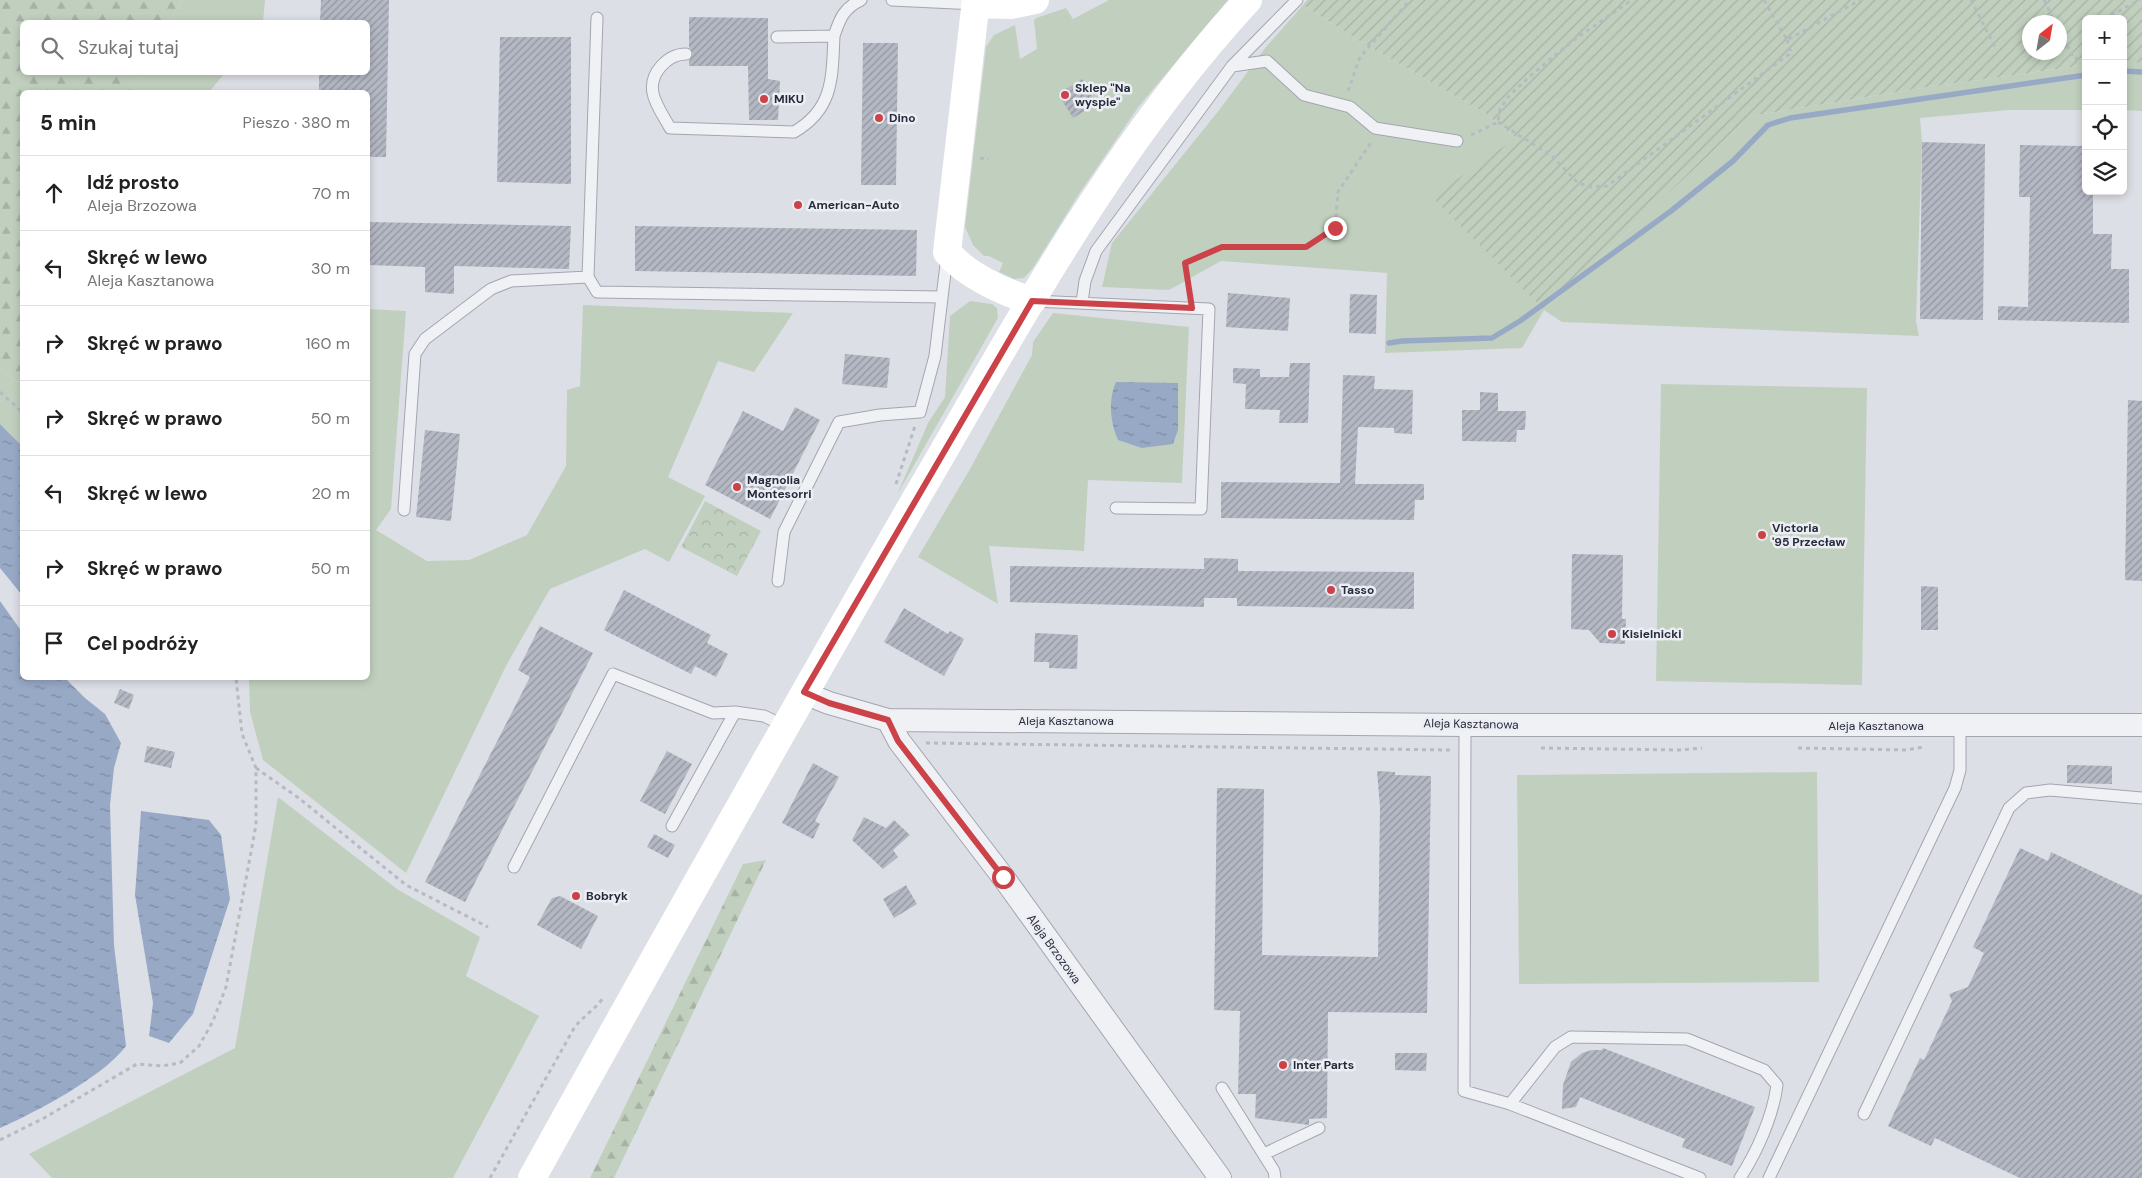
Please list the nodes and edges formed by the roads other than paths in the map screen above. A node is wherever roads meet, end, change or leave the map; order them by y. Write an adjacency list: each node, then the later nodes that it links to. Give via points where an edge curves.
1 (861, 0): 8 (lane, via 848,6)
2 (892, 0): 6 (lane)
3 (1035, 0): 6 (street, via 1010,5)
4 (1248, 0): 16 (street, via 1194,60 1135,139 1083,216)
5 (1297, 0): 11 (lane)
6 (976, 2): 13 (street)
7 (597, 18): 14 (lane)
8 (834, 36): 9 (lane); 10 (lane, via 827,97 808,124 794,132 670,128 653,93 655,76 668,59 676,54)
9 (778, 37)
10 (686, 54)
11 (1232, 66): 12 (lane, via 1267,61 1304,95 1350,107 1375,128); 17 (lane, via 1096,251 1085,281)
12 (1456, 141)
13 (947, 252): 15 (lane); 16 (street, via 955,262 978,276)
14 (588, 276): 15 (lane, via 597,292); 19 (lane, via 511,281 492,289 424,340 415,354)
15 (942, 297): 20 (lane, via 935,356 920,412 839,422 784,532)
16 (1032, 301): 17 (lane); 21 (street)
17 (1082, 302): 18 (lane, via 1210,309 1201,509)
18 (1116, 508)
19 (404, 510)
20 (778, 581)
21 (804, 692): 23 (street, Aleja Kasztanowa, via 829,703); 26 (street)
22 (735, 712): 26 (lane, via 764,716); 29 (lane); 30 (lane, via 714,713 613,674)
23 (888, 720): 24 (street, Aleja Kasztanowa); 37 (street, Aleja Brzozowa, via 898,741 1003,877)
24 (1465, 725): 27 (street, Aleja Kasztanowa); 32 (lane, via 1464,1091)
25 (2142, 725): 27 (street, Aleja Kasztanowa)
26 (785, 726): 36 (street)
27 (1960, 727): 41 (lane, via 1960,770 1955,788)
28 (2142, 798): 33 (lane, via 2050,790 2026,793 2009,808)
29 (672, 826)
30 (514, 867)
31 (1222, 1088): 35 (lane)
32 (1510, 1104): 39 (lane); 40 (lane, via 1555,1047 1571,1037 1687,1039 1764,1070 1777,1085 1775,1101)
33 (1864, 1114)
34 (1319, 1128): 35 (lane)
35 (1264, 1154): 38 (lane)
36 (532, 1178)
37 (1220, 1178)
38 (1275, 1178)
39 (1700, 1178)
40 (1740, 1178)
41 (1769, 1178)

